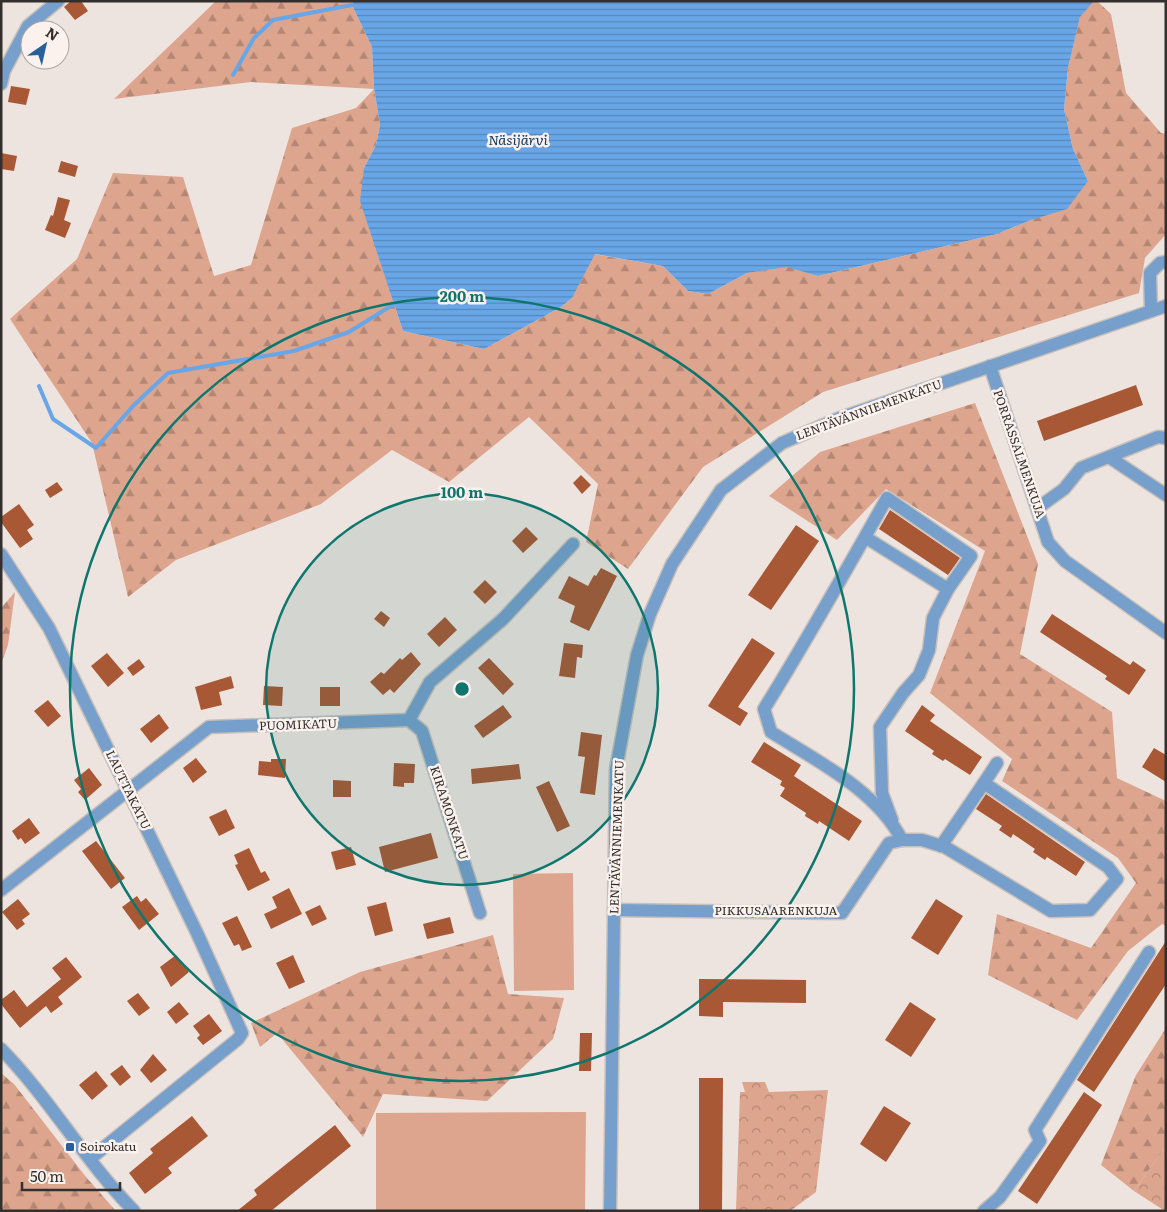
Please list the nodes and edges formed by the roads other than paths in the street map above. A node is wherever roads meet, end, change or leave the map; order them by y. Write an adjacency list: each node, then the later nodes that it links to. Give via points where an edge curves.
1 (58, 1): 2 (street, via 28,26 4,71)
2 (1, 84)
3 (1166, 262): 5 (street, via 1160,263 1150,273)
4 (1166, 306): 5 (street, LENTÄVÄNNIEMENKATU)
5 (1151, 311): 6 (street, LENTÄVÄNNIEMENKATU)
6 (990, 366): 10 (street, PORRASSALMENKUJA); 24 (street, LENTÄVÄNNIEMENKATU, via 840,418 782,442 721,490 672,564 650,614 637,656 616,769)
7 (1166, 438): 8 (street, via 1158,437)
8 (1109, 457): 9 (street); 10 (street, via 1081,468 1064,489)
9 (1166, 495)
10 (1039, 507): 15 (street, PORRASSALMENKUJA, via 1048,542 1065,561)
11 (865, 537): 14 (street); 14 (street, via 888,498 971,556); 20 (street, via 764,709 771,732 834,772)
12 (573, 544): 16 (street, via 503,620 430,682)
13 (1, 554): 19 (street, LAUTTAKATU, via 49,628)
14 (948, 589): 20 (street, via 933,618 929,650 919,675 902,693 880,727 882,793)
15 (1166, 634)
16 (408, 720): 19 (street, PUOMIKATU, via 209,727); 25 (street, KIRAMONKATU, via 422,731)
17 (997, 763): 18 (street)
18 (984, 784): 22 (street); 22 (street, via 1108,868 1117,879 1090,910 1051,911)
19 (129, 790): 23 (street, PUOMIKATU); 28 (street, LAUTTAKATU, via 242,1033)
20 (894, 824): 21 (street)
21 (902, 840): 22 (street, via 922,840); 24 (street, PIKKUSAARENKUJA, via 890,843 842,913)
22 (941, 846)
23 (1, 890)
24 (614, 910): 30 (street, LENTÄVÄNNIEMENKATU)
25 (480, 913)
26 (1149, 952): 31 (street, via 1035,1130 1040,1141 1000,1198)
27 (1, 1049): 28 (street)
28 (91, 1158): 29 (street)
29 (134, 1211)
30 (610, 1211)
31 (984, 1211)

